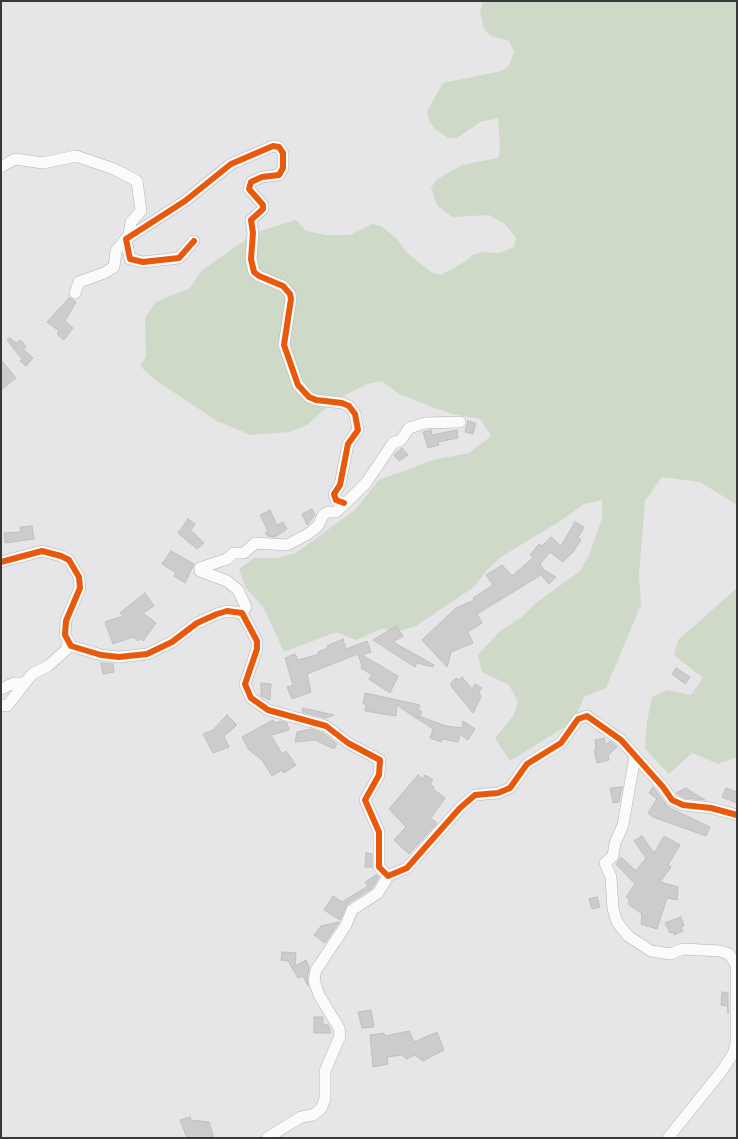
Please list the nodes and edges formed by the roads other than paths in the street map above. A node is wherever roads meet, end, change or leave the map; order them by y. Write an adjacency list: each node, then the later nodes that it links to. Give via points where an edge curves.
1 (1, 167): 2 (street, via 15,159 43,163 76,156 137,181 142,208 130,222)
2 (126, 239): 3 (street, via 130,259 142,262 179,258); 4 (street, via 116,251 111,269 79,282); 6 (street, via 185,201 231,164 273,146 279,147 283,153 283,168 279,175 262,177 252,182 249,189 263,205 251,220 251,259 254,272 283,286 290,294 284,345 298,385 309,397 342,403 350,406 355,414 358,430 348,444 340,486 334,494 336,500)
3 (194, 241)
4 (75, 293)
5 (460, 422): 6 (street, via 425,423 409,428 366,483)
6 (344, 503): 8 (street, via 336,512 323,516 318,526 308,534 287,544 255,543 244,553 234,553 227,559 200,568 200,571 227,581 238,590 246,607)
7 (1, 562): 9 (street, via 42,551 61,556 75,567 80,584 64,630)
8 (242, 613): 9 (street, via 227,611 217,614 147,654 101,655); 15 (street, via 257,641 245,684 251,698 277,713 326,726 348,743 380,760 379,776 365,800 380,840 379,868)
9 (68, 643): 10 (street, via 60,656 32,674)
10 (25, 683): 11 (street, via 22,681); 12 (street, via 7,706)
11 (1, 689)
12 (1, 705)
13 (635, 756): 14 (street, via 672,800); 15 (street, via 621,740 587,716 578,719 560,743 527,764 510,788 498,793 475,795 407,868); 17 (street, via 623,825 613,856 605,863 617,922 628,936 651,951 670,954 683,949 720,951 729,954 736,964 736,1044 733,1054)
14 (737, 815)
15 (388, 876): 16 (street, via 378,893 352,910 316,970 314,980 319,995 339,1028 340,1036 325,1071 325,1099 321,1109)
16 (267, 1138)
17 (668, 1138)

